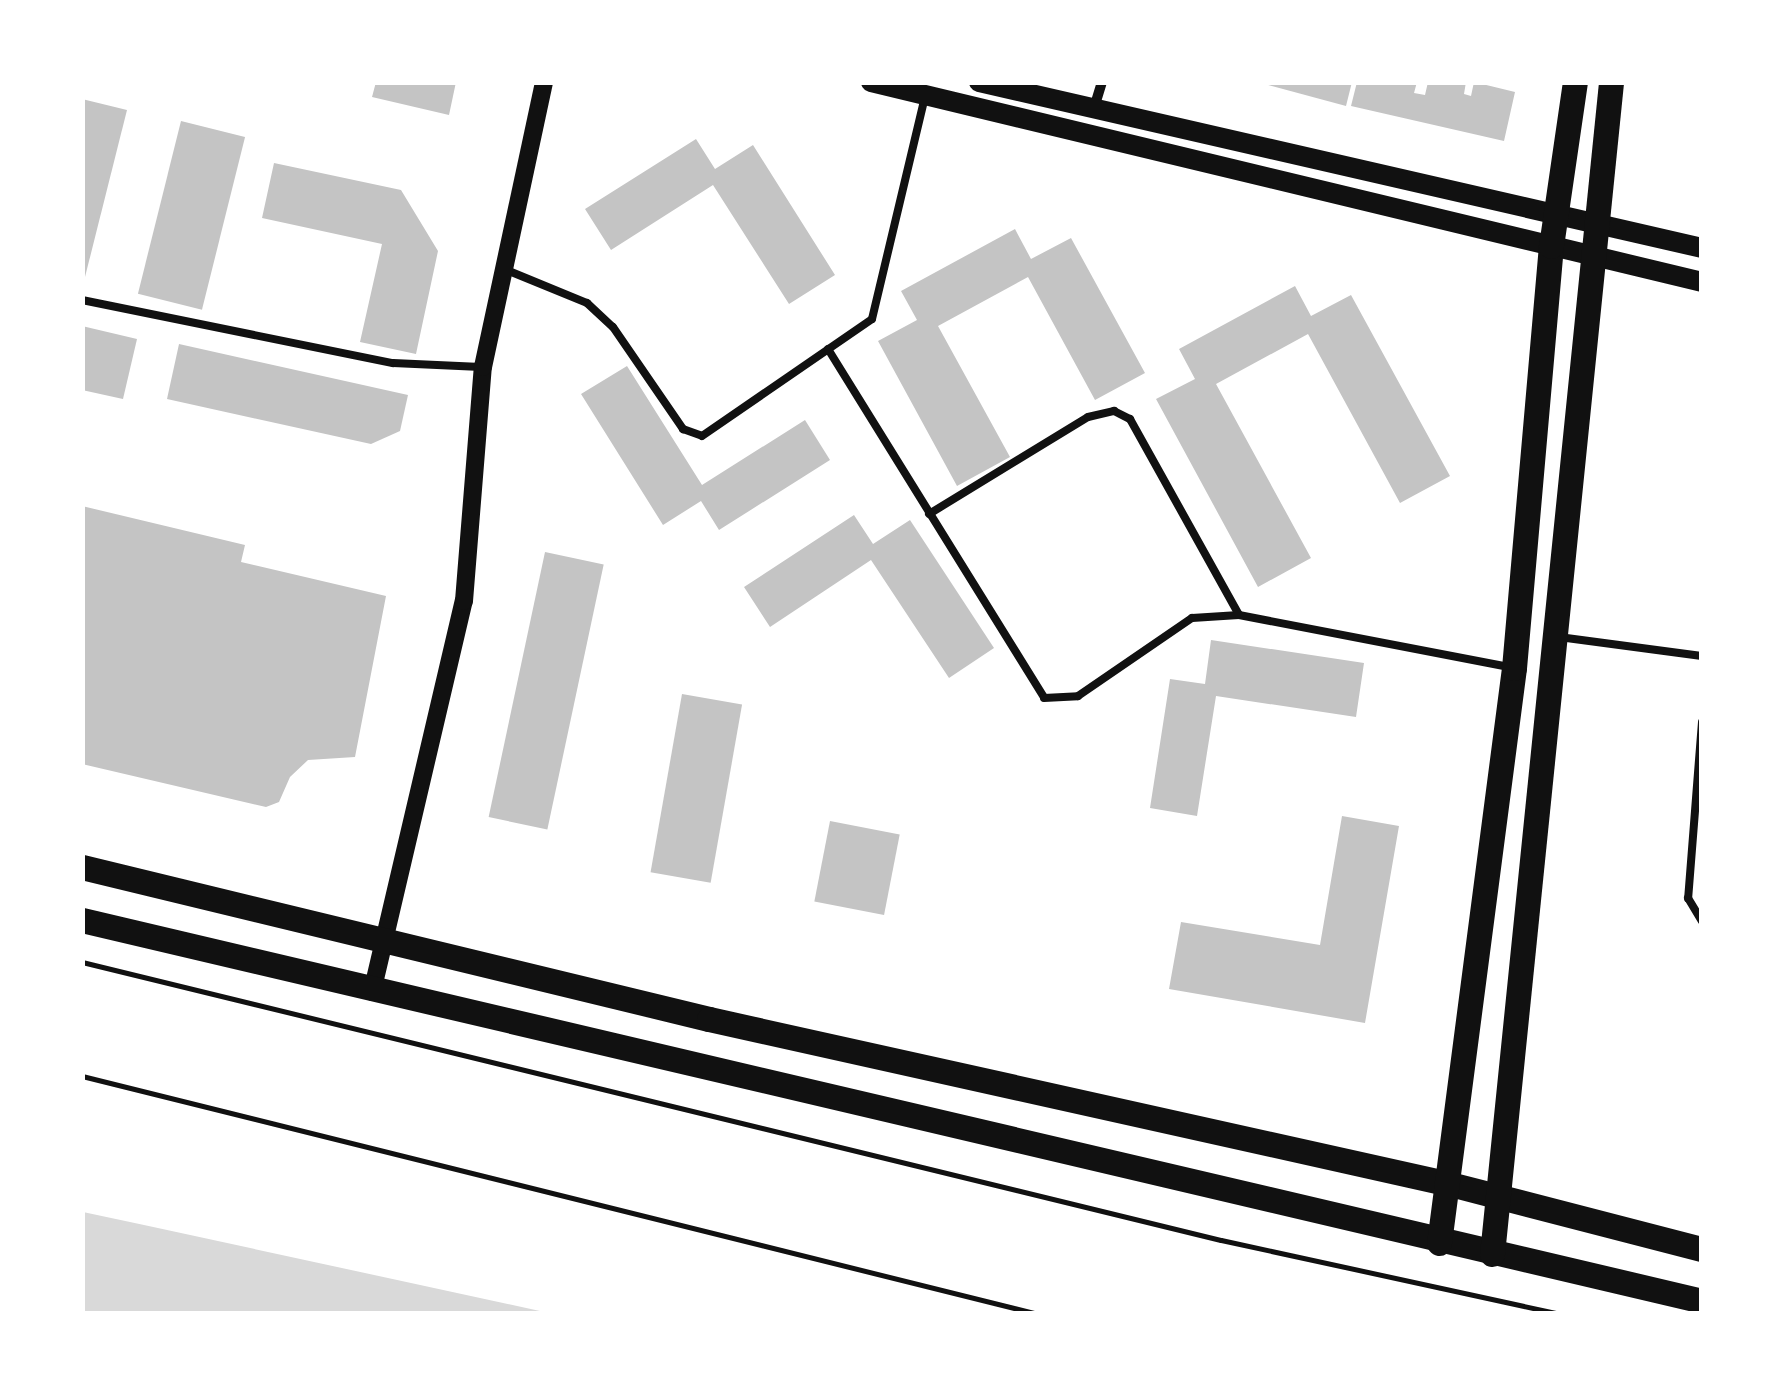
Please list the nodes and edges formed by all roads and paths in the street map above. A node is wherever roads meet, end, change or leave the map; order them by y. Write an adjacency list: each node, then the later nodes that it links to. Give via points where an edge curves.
1 (544, 82): 14 (street)
2 (870, 82): 7 (main road)
3 (979, 82): 8 (main road)
4 (1102, 82): 8 (street)
5 (1575, 82): 9 (main road)
6 (1611, 82): 10 (main road)
7 (925, 96): 11 (main road); 17 (lane, via 872,319)
8 (1094, 109): 9 (main road)
9 (1556, 217): 10 (main road); 11 (main road)
10 (1592, 224): 12 (main road); 13 (main road)
11 (1551, 246): 13 (main road); 23 (main road)
12 (1702, 248)
13 (1588, 257): 15 (main road); 21 (main road)
14 (504, 269): 17 (lane, via 588,303 613,327 683,428 702,436); 18 (street)
15 (1702, 282)
16 (82, 300): 18 (lane, via 393,363)
17 (828, 349): 19 (lane)
18 (483, 367): 28 (street, via 464,601)
19 (929, 514): 20 (lane, via 1044,698 1078,696 1192,618); 20 (lane, via 1088,416 1114,412 1130,419)
20 (1238, 615): 23 (lane)
21 (1554, 636): 22 (lane); 33 (main road)
22 (1702, 656)
23 (1514, 668): 32 (main road)
24 (1702, 722): 27 (lane, via 1688,898)
25 (82, 867): 28 (main road)
26 (82, 920): 30 (main road)
27 (1702, 921)
28 (384, 942): 30 (street); 32 (main road)
29 (82, 962): 39 (path, via 1202,1236)
30 (372, 992): 34 (main road)
31 (82, 1076): 38 (path)
32 (1450, 1184): 33 (main road); 34 (main road)
33 (1496, 1196): 35 (main road); 36 (main road)
34 (1439, 1243): 36 (main road)
35 (1702, 1250)
36 (1492, 1254): 37 (main road)
37 (1702, 1301)
38 (1038, 1314)
39 (1559, 1314)

